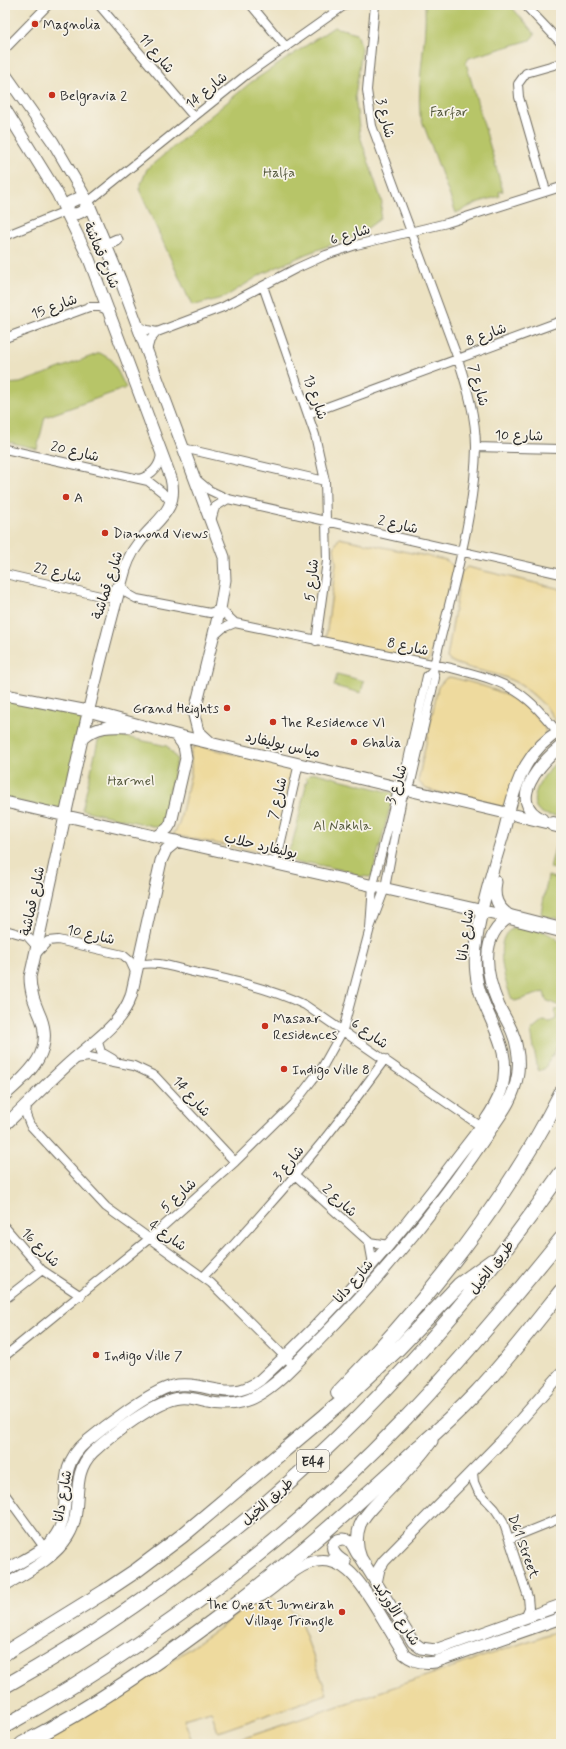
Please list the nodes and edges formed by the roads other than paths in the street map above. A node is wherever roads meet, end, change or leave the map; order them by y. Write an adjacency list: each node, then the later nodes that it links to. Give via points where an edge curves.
1 (48, 5): 8 (street)
2 (100, 5): 14 (street, شارع 11)
3 (251, 5): 9 (street)
4 (345, 5): 9 (street, شارع 14)
5 (375, 5): 19 (street, شارع 3, via 367,90 368,108 372,126)
6 (525, 5): 7 (street)
7 (561, 43)
8 (8, 46): 10 (street)
9 (286, 47): 14 (street, شارع 14)
10 (5, 56)
11 (561, 63): 16 (street, via 526,73 518,84 519,97)
12 (5, 74): 17 (street, شارع قماشة, via 49,136)
13 (5, 109): 18 (street, شارع قماشة, via 36,156)
14 (194, 117): 17 (street, شارع 14)
15 (561, 187): 16 (street, شارع 6)
16 (546, 191): 19 (street, شارع 6, via 447,223)
17 (88, 202): 18 (street, via 80,213 72,214); 22 (street, شارع قماشة)
18 (66, 211): 20 (street); 24 (street, شارع قماشة)
19 (412, 231): 23 (street, شارع 6, via 356,244 326,255); 32 (street, شارع 7)
20 (5, 236)
21 (117, 240): 22 (street)
22 (106, 245): 28 (street, شارع قماشة)
23 (263, 286): 29 (street, شارع 6, via 223,307); 33 (street, شارع 13)
24 (100, 288): 25 (street, شارع 15); 26 (street, شارع قماشة)
25 (89, 307): 26 (street, شارع 15, via 100,307); 30 (street, شارع 15)
26 (110, 312): 38 (street, شارع قماشة)
27 (561, 322): 32 (street, شارع 8)
28 (137, 326): 29 (street); 31 (street, شارع قماشة)
29 (157, 332): 31 (street, via 150,340)
30 (5, 338)
31 (147, 351): 35 (street, شارع قماشة)
32 (458, 359): 33 (street, شارع 8); 34 (street, شارع 7, via 468,388)
33 (308, 414): 41 (street, شارع 13, via 321,457)
34 (476, 447): 37 (street, شارع 10); 46 (street, شارع 7)
35 (183, 448): 39 (street, شارع قماشة); 41 (street)
36 (5, 449): 40 (street, شارع 20)
37 (561, 449)
38 (161, 452): 40 (street, via 153,473); 43 (street, شارع قماشة, via 173,487)
39 (194, 477): 42 (street, شارع 2, via 210,490); 44 (street, شارع قماشة)
40 (139, 479): 43 (street, شارع 20, via 156,486)
41 (325, 481): 45 (street, شارع 13)
42 (228, 499): 44 (street, via 215,507); 45 (street, شارع 2)
43 (172, 503): 49 (street, شارع قماشة, via 134,549)
44 (211, 521): 52 (street, شارع قماشة, via 226,568)
45 (326, 521): 46 (street, شارع 2); 55 (street, شارع 5, via 326,581)
46 (461, 553): 48 (street, شارع 2); 56 (street, شارع 3)
47 (5, 574): 50 (street, شارع 22)
48 (561, 574)
49 (120, 584): 50 (street); 51 (street, شارع قماشة); 52 (street, via 128,594 137,599 210,613)
50 (106, 595): 51 (street, شارع 22)
51 (115, 602): 58 (street, شارع قماشة)
52 (220, 609): 53 (street); 54 (street, شارع قماشة)
53 (235, 623): 54 (street); 55 (street, شارع 8)
54 (213, 636): 63 (street, شارع قماشة, via 194,715 198,731)
55 (316, 641): 56 (street, شارع 8)
56 (433, 667): 60 (street, شارع 8, via 484,677 508,686 534,704); 66 (street, شارع 3, via 435,678 413,778)
57 (5, 694): 58 (street, مياس بوليفارد)
58 (88, 711): 59 (street, مياس بوليفارد); 62 (street, شارع قماشة)
59 (144, 726): 61 (street, مياس بوليفارد); 62 (street, via 106,726 90,732)
60 (559, 731): 68 (street, شارع دانا, via 540,747 526,765)
61 (176, 735): 63 (street, مياس بوليفارد); 71 (street, via 185,752 185,764 171,823)
62 (83, 738): 69 (street, شارع قماشة)
63 (210, 742): 65 (street, مياس بوليفارد)
64 (561, 746): 70 (street, via 539,769 526,794 527,806 532,813)
65 (299, 763): 66 (street, مياس بوليفارد); 74 (street, شارع 7)
66 (404, 788): 68 (street, مياس بوليفارد); 75 (street, شارع 3); 76 (street, شارع 3)
67 (5, 802): 69 (street, بوليفارد حلاب)
68 (508, 813): 70 (street, مياس بوليفارد); 73 (street, شارع دانا)
69 (66, 816): 71 (street, بوليفارد حلاب); 79 (street, شارع قماشة)
70 (557, 825)
71 (158, 836): 72 (street, بوليفارد حلاب)
72 (177, 841): 74 (street, بوليفارد حلاب); 84 (street, via 163,855)
73 (496, 858): 77 (street, شارع دانا); 78 (street, شارع دانا, via 496,900 499,907)
74 (276, 863): 75 (street, بوليفارد حلاب)
75 (372, 885): 76 (street, بوليفارد حلاب); 80 (street, شارع 3)
76 (385, 888): 77 (street, بوليفارد حلاب); 80 (street, شارع 3)
77 (483, 911): 78 (street, بوليفارد حلاب); 99 (street, شارع دانا, via 475,954 475,973 482,1001 501,1042 505,1066 503,1083)
78 (510, 917): 82 (highway); 99 (street, شارع دانا, via 492,934 487,958 492,988 516,1041 518,1072 509,1102)
79 (41, 927): 83 (street); 85 (street, شارع قماشة)
80 (370, 928): 88 (street, شارع 3)
81 (5, 930): 83 (street)
82 (561, 930)
83 (22, 934): 85 (street, via 31,939)
84 (142, 947): 86 (street); 87 (street)
85 (36, 951): 87 (street, شارع 10, via 48,941 58,940 123,955); 93 (street, شارع قماشة, via 30,977 31,991 43,1023 45,1041 40,1059 34,1067)
86 (154, 963): 87 (street, شارع 6); 88 (street, شارع 6, via 273,991 305,1005)
87 (137, 969): 89 (street, via 131,996 123,1013)
88 (343, 1030): 90 (street, شارع 6); 100 (street, شارع 5, via 323,1066 305,1090 277,1122)
89 (97, 1038): 91 (street); 92 (street, شارع 14, via 101,1052)
90 (385, 1059): 99 (street, شارع 6); 102 (street, شارع 3)
91 (73, 1060): 92 (street, شارع 14, via 89,1057); 96 (street)
92 (120, 1063): 100 (street, شارع 14, via 155,1076)
93 (9, 1088): 95 (street, شارع قماشة)
94 (561, 1093): 120 (highway, via 520,1165 452,1261 382,1347 306,1423)
95 (5, 1095)
96 (27, 1105): 97 (street); 98 (street, via 26,1115)
97 (6, 1124): 98 (street, via 19,1121)
98 (30, 1125): 104 (street, شارع 4, via 106,1206)
99 (485, 1129): 107 (street, شارع دانا); 117 (street, شارع دانا, via 441,1198 341,1318)
100 (235, 1162): 104 (street, شارع 5)
101 (561, 1173): 108 (highway, طريق الخيل / E44)
102 (295, 1175): 106 (street, شارع 2); 111 (street, شارع 3, via 255,1223)
103 (5, 1227): 110 (street, شارع 16)
104 (150, 1238): 111 (street, شارع 4); 113 (street, شارع 5)
105 (561, 1238): 141 (highway, E44, via 484,1332 423,1400 308,1511 166,1625 102,1669)
106 (369, 1242): 107 (street); 109 (street)
107 (389, 1245): 109 (street, شارع دانا)
108 (500, 1257): 120 (highway, via 474,1272 459,1285 376,1371 323,1418); 140 (highway, طريق الخيل / E44, via 446,1324 390,1386 280,1491 150,1593 66,1650)
109 (373, 1264): 116 (street, شارع دانا, via 321,1322)
110 (42, 1270): 113 (street, شارع 16); 114 (street)
111 (203, 1277): 116 (street, شارع 4)
112 (561, 1291): 119 (highway, via 494,1373)
113 (81, 1296): 115 (street, شارع 5)
114 (5, 1299)
115 (5, 1356)
116 (285, 1357): 117 (street, شارع 4); 127 (street, شارع دانا, via 255,1384 238,1391 219,1392 188,1385 173,1386 159,1391 87,1442 75,1454 68,1467 62,1523)
117 (293, 1365): 127 (street, شارع دانا, via 264,1391 241,1402 216,1404 186,1398 160,1403 98,1448 89,1457 80,1473 77,1509 72,1530 64,1542)
118 (561, 1374): 121 (street, شارع الأوركيد)
119 (439, 1430): 128 (street, شارع الأوركيد, via 421,1456 362,1521 357,1542); 133 (highway, via 336,1524)
120 (291, 1442): 135 (highway, via 171,1544 137,1570)
121 (473, 1472): 122 (street, شارع الأوركيد); 123 (street, D61 Street)
122 (459, 1486): 123 (street); 131 (street, شارع الأوركيد, via 384,1561)
123 (478, 1491): 126 (street, D61 Street, via 499,1515)
124 (5, 1494): 127 (street)
125 (561, 1518): 126 (street)
126 (508, 1536): 136 (street, D61 Street, via 528,1597 529,1608)
127 (47, 1552): 129 (street, شارع دانا); 132 (street, شارع دانا)
128 (364, 1563): 130 (street, via 348,1540 340,1539 334,1544 334,1555 352,1567); 131 (street, شارع الأوركيد)
129 (5, 1571)
130 (361, 1583): 133 (street, شارع الأوركيد, via 336,1562 319,1561 301,1566 262,1596); 137 (street, شارع الأوركيد, via 404,1654 422,1663 435,1662)
131 (376, 1583): 136 (street, شارع الأوركيد, via 413,1642 426,1650 435,1650)
132 (5, 1585)
133 (244, 1598): 142 (highway, via 117,1689)
134 (561, 1605): 136 (street, شارع الأوركيد)
135 (70, 1614): 138 (highway); 139 (highway, via 44,1637)
136 (525, 1617)
137 (561, 1618)
138 (5, 1653)
139 (5, 1661)
140 (5, 1686)
141 (5, 1726)
142 (22, 1744)

